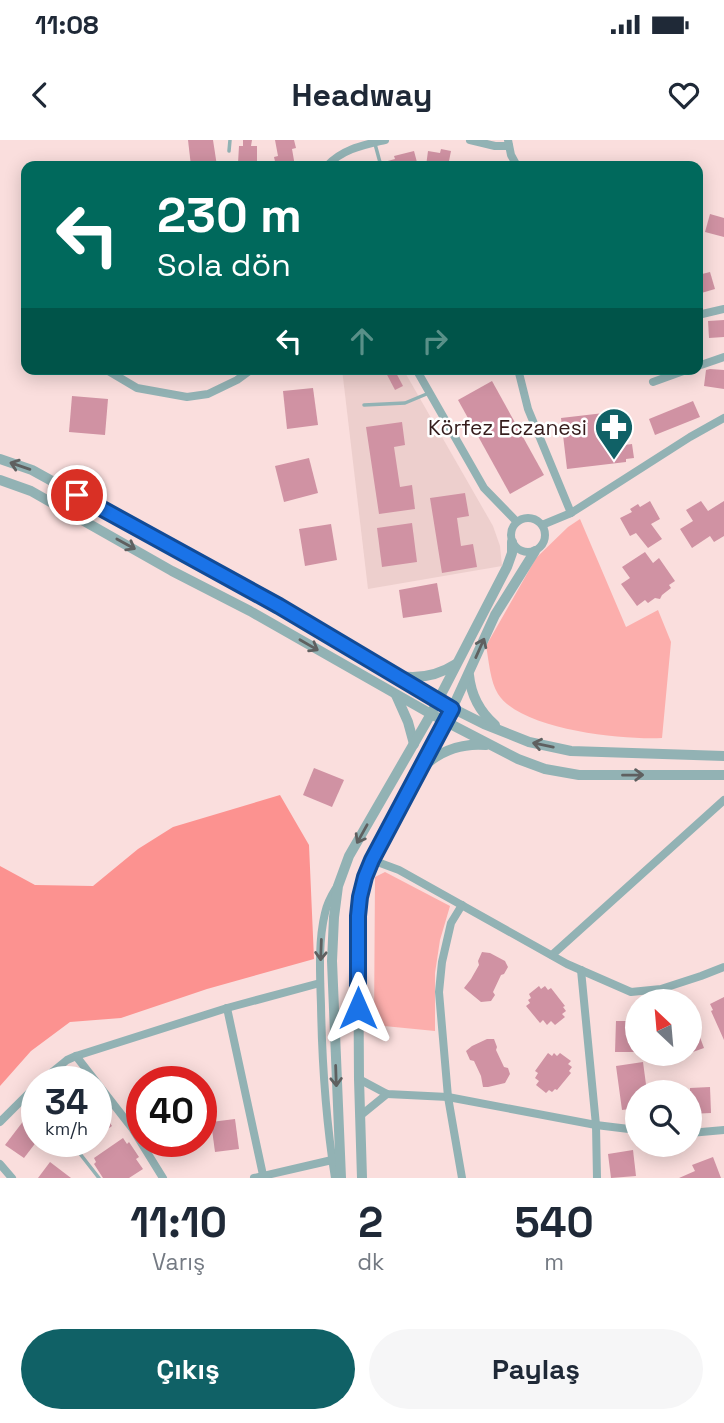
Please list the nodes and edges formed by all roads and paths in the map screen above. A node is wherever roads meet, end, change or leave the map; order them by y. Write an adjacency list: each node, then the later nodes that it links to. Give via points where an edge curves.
1 (230, 140): 6 (lane)
2 (385, 140): 4 (street)
3 (470, 140): 5 (street, via 495,146)
4 (375, 142): 7 (street); 8 (lane)
5 (508, 143): 9 (street)
6 (229, 151)
7 (332, 161)
8 (380, 161)
9 (513, 161)
10 (724, 309): 11 (street)
11 (703, 314)
12 (724, 357): 13 (street)
13 (703, 364)
14 (115, 375): 15 (street, via 137,388 187,397 208,394)
15 (244, 375)
16 (419, 375): 20 (street)
17 (520, 375): 25 (street, via 528,409)
18 (672, 375): 19 (street)
19 (653, 382)
20 (429, 393): 21 (lane, via 405,403); 26 (street, via 485,488)
21 (364, 405)
22 (724, 418): 25 (street)
23 (0, 459): 32 (street, one-way to 23, via 44,476)
24 (0, 480): 33 (street, one-way to 33, via 31,491)
25 (572, 513): 27 (street)
26 (517, 522): 27 (street, via 532,519); 28 (street, via 511,531)
27 (542, 525): 29 (street, via 545,536)
28 (512, 542): 29 (street, via 524,552); 30 (street, via 507,567)
29 (535, 551): 31 (street, one-way to 29, via 495,615)
30 (459, 661): 32 (street, via 433,675); 34 (street)
31 (469, 672): 35 (street); 38 (street, via 478,705)
32 (396, 675): 34 (street)
33 (396, 694): 36 (street); 39 (street)
34 (438, 701): 35 (street); 36 (street)
35 (452, 709): 37 (street); 38 (street)
36 (431, 714): 37 (street); 39 (street)
37 (445, 722): 40 (street); 42 (street)
38 (507, 733): 41 (street, one-way to 38, via 571,751)
39 (414, 744): 46 (street, one-way to 46, via 349,856)
40 (492, 746): 42 (street, via 449,749); 43 (street, one-way to 43, via 518,759 579,775)
41 (724, 756)
42 (416, 775): 45 (street)
43 (724, 775)
44 (724, 800): 48 (street)
45 (372, 860): 47 (street); 55 (street, via 358,916)
46 (338, 886): 51 (street, one-way to 51, via 327,903 323,923); 73 (street, one-way to 73, via 332,961)
47 (462, 905): 48 (street); 57 (street, via 451,923 439,992)
48 (552, 956): 50 (street)
49 (724, 967): 50 (street, via 661,989 631,992)
50 (581, 970): 61 (street)
51 (320, 984): 52 (street); 66 (street)
52 (227, 1008): 53 (street); 68 (street)
53 (76, 1056): 54 (street); 71 (street, via 132,1128)
54 (59, 1066)
55 (359, 1079): 56 (street); 59 (street)
56 (387, 1094): 57 (street); 59 (street)
57 (448, 1097): 61 (street); 75 (street)
58 (21, 1100): 60 (street)
59 (360, 1116): 74 (street)
60 (0, 1122)
61 (596, 1125): 62 (street); 76 (street)
62 (625, 1129)
63 (724, 1130): 64 (street)
64 (702, 1132)
65 (83, 1157): 70 (lane)
66 (332, 1160): 68 (street); 72 (street)
67 (0, 1164): 69 (street)
68 (258, 1177)
69 (12, 1178)
70 (99, 1178)
71 (163, 1178)
72 (335, 1178)
73 (341, 1178)
74 (362, 1178)
75 (462, 1178)
76 (597, 1178)

